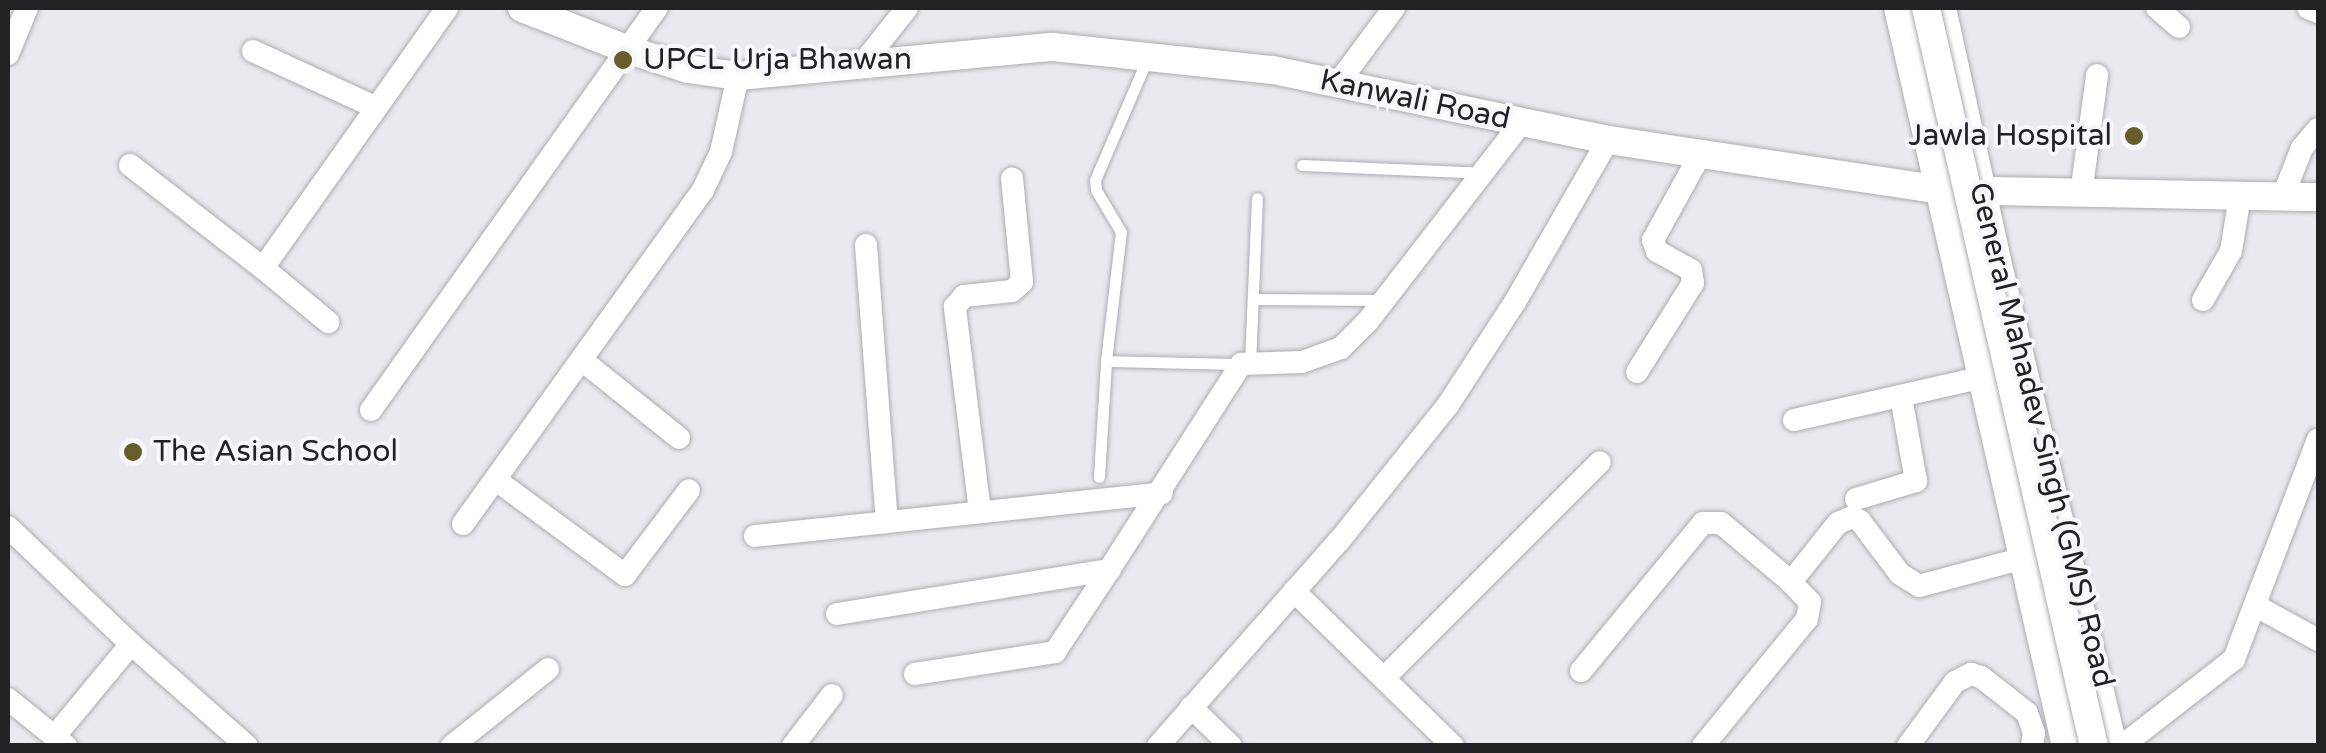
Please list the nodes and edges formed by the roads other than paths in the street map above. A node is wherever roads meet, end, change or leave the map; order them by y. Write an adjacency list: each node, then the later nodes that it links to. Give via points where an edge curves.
1 (27, 8): 16 (street)
2 (447, 8): 25 (street)
3 (522, 8): 15 (street, Kanwali Road)
4 (657, 8): 15 (street)
5 (907, 8): 19 (street)
6 (1394, 8): 23 (street)
7 (1898, 8): 24 (street, General Mahadev Singh (GMS) Road)
8 (1916, 8): 98 (street)
9 (1926, 8): 99 (street, bridge)
10 (1942, 8): 22 (street, General Mahadev Singh (GMS) Road)
11 (2157, 8): 14 (street)
12 (2308, 8): 13 (street)
13 (2318, 12)
14 (2179, 28)
15 (626, 49): 21 (street, Kanwali Road); 54 (street)
16 (8, 51)
17 (253, 51): 25 (street)
18 (1148, 57): 19 (street, Kanwali Road, via 1053,46); 23 (street, Kanwali Road); 48 (lane, via 1095,180 1121,232)
19 (860, 67): 21 (street, Kanwali Road)
20 (2097, 75): 36 (street)
21 (738, 76): 47 (street, via 727,133 703,190)
22 (1957, 76): 24 (street); 35 (street, General Mahadev Singh (GMS) Road)
23 (1338, 83): 26 (street, Kanwali Road)
24 (1916, 85): 34 (street, General Mahadev Singh (GMS) Road)
25 (375, 107): 42 (street)
26 (1521, 123): 28 (street, Kanwali Road); 32 (street)
27 (2318, 129): 38 (street, via 2302,148)
28 (1608, 140): 29 (street, Kanwali Road); 75 (street, via 1486,352)
29 (1700, 155): 34 (street, Kanwali Road); 51 (street, via 1653,240 1657,251 1691,270 1693,284)
30 (130, 165): 42 (street)
31 (1302, 165): 32 (lane)
32 (1482, 173): 44 (street)
33 (1012, 178): 67 (street, via 1022,282 1012,291 964,296 954,307)
34 (1942, 190): 35 (street, Kanwali Road); 52 (street, General Mahadev Singh (GMS) Road)
35 (1983, 192): 36 (street, Kanwali Road); 50 (street, General Mahadev Singh (GMS) Road)
36 (2081, 194): 37 (street, Kanwali Road)
37 (2240, 196): 38 (street, Kanwali Road); 45 (street, via 2230,251)
38 (2283, 196): 39 (street, Kanwali Road)
39 (2318, 197)
40 (1257, 198): 43 (lane)
41 (866, 245): 68 (street)
42 (263, 268): 46 (street)
43 (1254, 299): 44 (lane); 49 (lane)
44 (1384, 300): 49 (street, via 1342,348 1302,362)
45 (2202, 300)
46 (328, 322)
47 (583, 360): 57 (street); 62 (street)
48 (1106, 360): 49 (lane); 61 (lane)
49 (1246, 364): 64 (street)
50 (2023, 365): 52 (street); 56 (street, General Mahadev Singh (GMS) Road)
51 (1638, 372)
52 (1983, 379): 53 (street); 59 (street, General Mahadev Singh (GMS) Road)
53 (1901, 397): 55 (street); 65 (street, via 1916,481)
54 (371, 410)
55 (1794, 420)
56 (2040, 433): 59 (street, via 2016,430); 100 (street, General Mahadev Singh (GMS) Road)
57 (679, 438)
58 (2318, 439): 66 (street)
59 (1998, 441): 72 (street, General Mahadev Singh (GMS) Road)
60 (1600, 462): 83 (street)
61 (1099, 477)
62 (496, 480): 63 (street, via 625,575); 69 (street)
63 (689, 490)
64 (1162, 493): 67 (street); 73 (street)
65 (1856, 499)
66 (2308, 499): 76 (street)
67 (980, 512): 68 (street)
68 (888, 522): 71 (street)
69 (463, 524)
70 (8, 527): 79 (street)
71 (755, 536)
72 (2024, 558): 74 (street, via 1919,586 1900,574 1860,521 1844,518); 97 (street, General Mahadev Singh (GMS) Road)
73 (1109, 570): 77 (street); 82 (street, via 1055,652)
74 (1791, 582): 81 (street, via 1720,524 1704,523); 94 (street, via 1810,602 1808,619)
75 (1294, 590): 83 (street); 86 (street)
76 (2256, 606): 78 (street); 101 (street, via 2234,659)
77 (837, 614)
78 (2318, 640)
79 (132, 644): 87 (street); 88 (street)
80 (548, 669): 89 (street)
81 (1582, 671)
82 (915, 674)
83 (1384, 678): 93 (street)
84 (832, 695): 90 (street)
85 (8, 699): 87 (street)
86 (1191, 706): 91 (street); 92 (street)
87 (60, 741)
88 (247, 746)
89 (452, 746)
90 (793, 746)
91 (1158, 746)
92 (1231, 746)
93 (1453, 746)
94 (1703, 746)
95 (1908, 746): 96 (street, via 1955,682 1971,674 2027,713)
96 (2032, 746)
97 (2066, 746)
98 (2080, 746)
99 (2094, 746)
100 (2114, 746)
101 (2122, 746)

